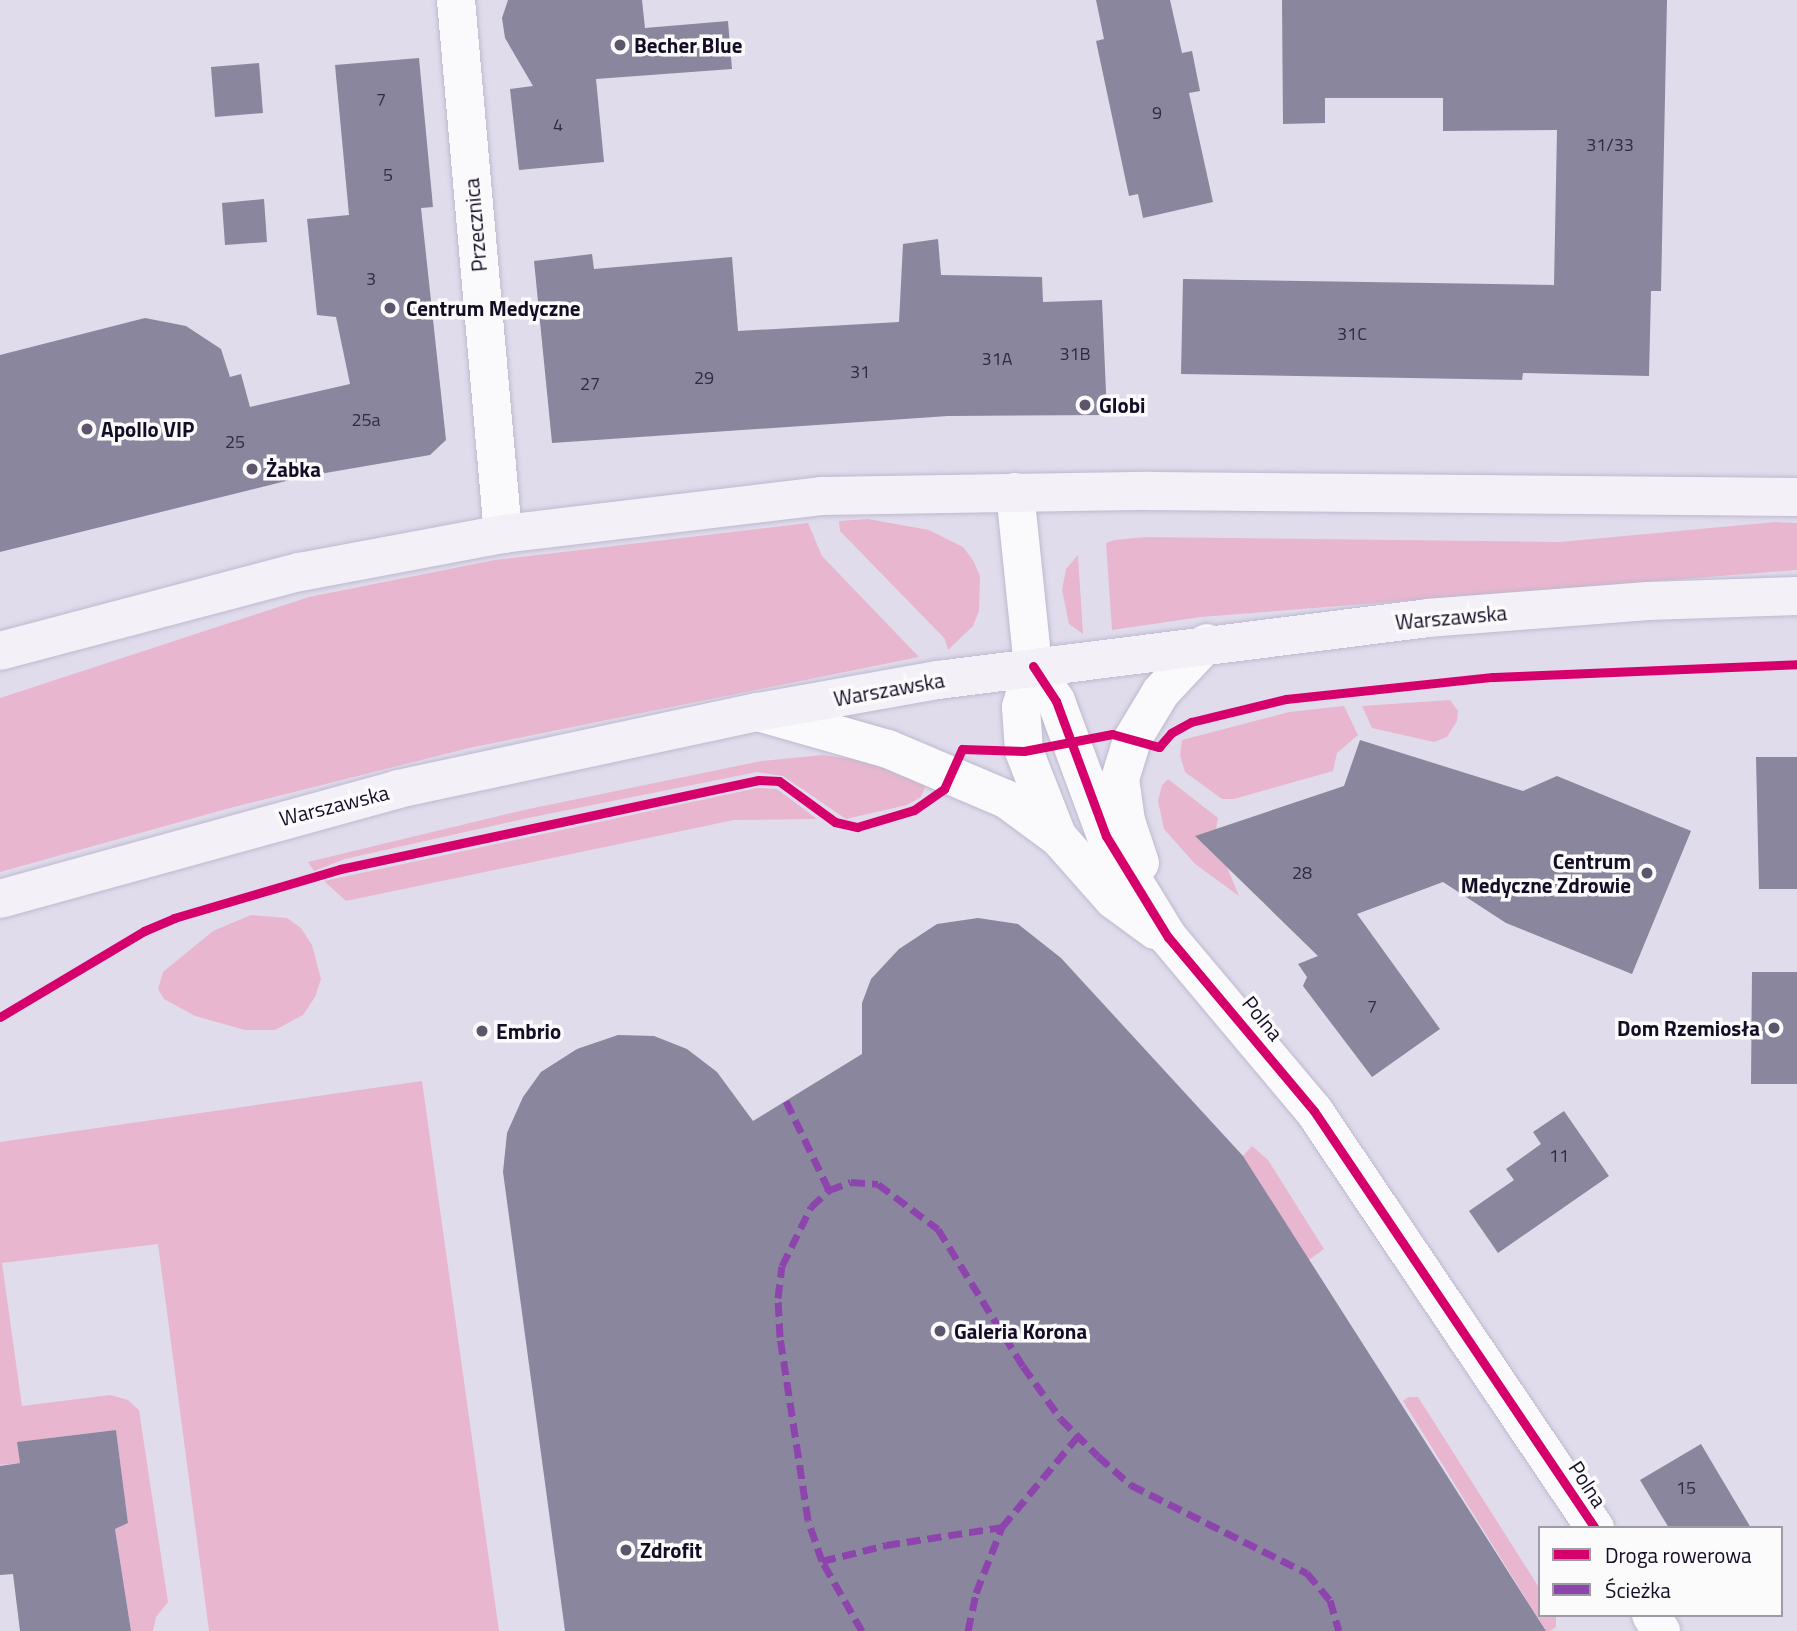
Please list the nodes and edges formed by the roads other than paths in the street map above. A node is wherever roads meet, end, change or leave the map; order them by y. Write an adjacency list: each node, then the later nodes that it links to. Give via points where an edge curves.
1 (456, 0): 4 (street, Przecznica)
2 (1014, 492): 3 (main road); 4 (main road, via 795,498); 8 (street, Polna)
3 (1797, 498)
4 (503, 534): 7 (main road, via 300,572)
5 (1797, 596): 6 (main road, Warszawska, via 1648,601 1427,618)
6 (1208, 643): 8 (main road, Warszawska); 12 (street, Polna, via 1146,714 1121,779 1126,821)
7 (0, 651)
8 (1033, 666): 9 (main road, Warszawska); 10 (street, Polna, via 1021,707 1024,751); 12 (street, Polna, via 1056,701 1106,836)
9 (758, 712): 10 (street, Polna, via 888,748 951,774 1006,799); 11 (main road, Warszawska, via 398,789)
10 (1058, 836): 12 (street, Polna, via 1114,900)
11 (0, 899)
12 (1168, 937): 13 (street, Polna, via 1230,1005 1314,1111)
13 (1594, 1526)

